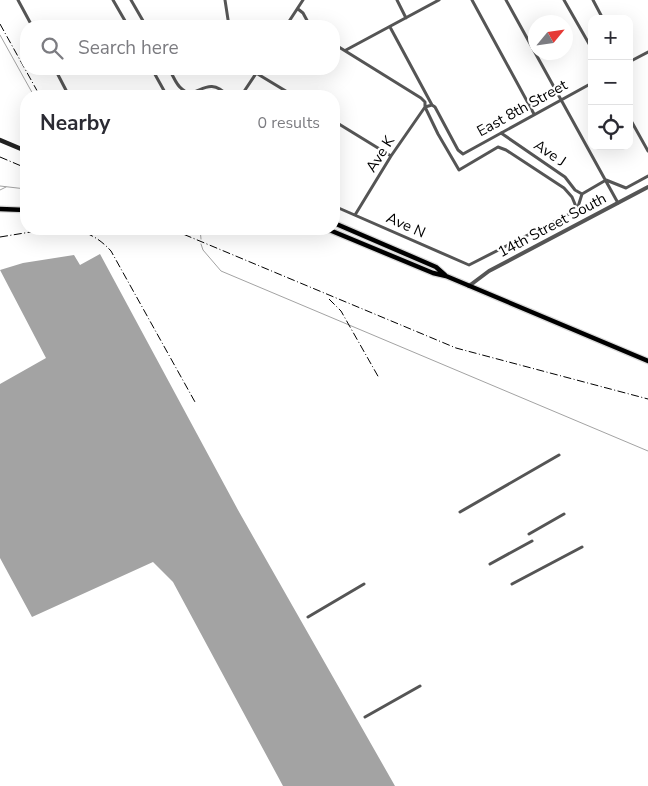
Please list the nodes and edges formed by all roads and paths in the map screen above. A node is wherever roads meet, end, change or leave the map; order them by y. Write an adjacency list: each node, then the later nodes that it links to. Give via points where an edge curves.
1 (18, 0): 15 (street)
2 (113, 0): 16 (street)
3 (132, 0): 17 (street)
4 (225, 0): 18 (street)
5 (303, 0): 12 (street)
6 (397, 0): 14 (street)
7 (439, 0): 14 (street)
8 (472, 0): 43 (street)
9 (506, 0): 40 (street)
10 (564, 0): 22 (street)
11 (593, 0): 13 (street)
12 (298, 9): 19 (street); 20 (street)
13 (601, 15)
14 (406, 18): 21 (street)
15 (29, 20)
16 (125, 20)
17 (143, 20)
18 (228, 20)
19 (290, 20)
20 (307, 20)
21 (390, 27): 24 (street); 41 (street)
22 (588, 42)
23 (340, 48): 24 (street)
24 (345, 51): 42 (street, via 421,98)
25 (648, 52): 26 (street)
26 (633, 60)
27 (58, 75): 33 (street)
28 (155, 75): 34 (street)
29 (173, 75): 35 (street)
30 (255, 75): 38 (street)
31 (259, 75): 39 (street)
32 (588, 85): 40 (street, East 8th Street)
33 (66, 90)
34 (164, 90)
35 (182, 90)
36 (200, 90): 37 (street, via 210,85)
37 (221, 90)
38 (245, 90)
39 (284, 90)
40 (561, 99): 43 (street, East 8th Street); 54 (street)
41 (432, 105): 42 (street); 46 (street, East 8th Street, via 463,154)
42 (426, 107): 52 (street, Ave K); 61 (street, via 459,170 498,147 564,188)
43 (534, 114): 46 (street, East 8th Street)
44 (633, 124): 49 (street)
45 (340, 125): 52 (street)
46 (501, 133): 56 (street, Ave J, via 565,177)
47 (0, 140): 50 (main road)
48 (648, 141): 49 (street)
49 (644, 144): 51 (street)
50 (20, 148)
51 (648, 151)
52 (391, 156): 62 (street, Ave K)
53 (648, 176): 54 (street, via 626,188)
54 (606, 180): 56 (street); 57 (street)
55 (648, 187): 57 (street, 14th Street South)
56 (582, 194): 61 (street)
57 (618, 203): 66 (street, 14th Street South, via 489,271)
58 (0, 209): 60 (main road)
59 (340, 209): 62 (street, Ave N)
60 (20, 210)
61 (577, 210): 62 (street, Ave N, via 469,265)
62 (355, 215)
63 (340, 226): 65 (main road, via 436,267)
64 (340, 235): 65 (main road)
65 (446, 276): 66 (main road)
66 (469, 286): 67 (main road)
67 (648, 361)
68 (559, 455): 69 (street)
69 (460, 512)
70 (564, 514): 71 (street)
71 (529, 534)
72 (532, 541): 74 (street)
73 (582, 547): 76 (street)
74 (490, 564)
75 (364, 584): 77 (street)
76 (512, 584)
77 (308, 618)
78 (420, 686): 79 (street)
79 (365, 717)

